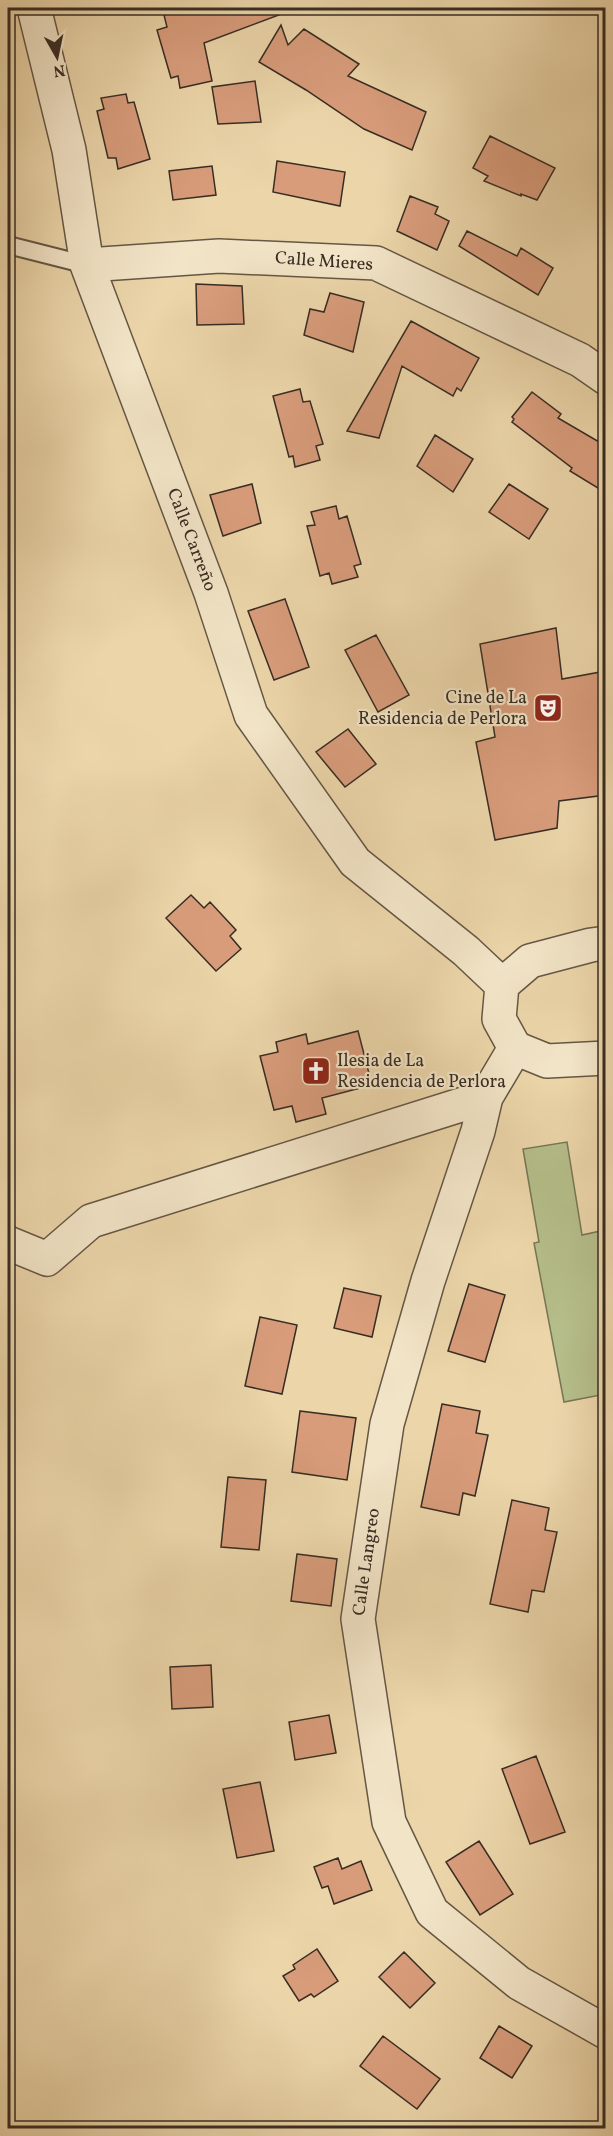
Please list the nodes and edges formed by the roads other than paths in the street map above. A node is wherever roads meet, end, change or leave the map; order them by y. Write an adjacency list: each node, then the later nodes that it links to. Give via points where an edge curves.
1 (34, 8): 3 (street, Calle Carreño, via 69,150)
2 (8, 245): 3 (lane)
3 (87, 265): 4 (street, Calle Mieres, via 219,256 375,263 580,360); 6 (street, Calle Carreño, via 211,593 251,715 355,862)
4 (606, 378)
5 (606, 943): 6 (street, via 530,961)
6 (502, 985): 7 (street, via 500,1019)
7 (515, 1048): 8 (street, via 547,1061); 9 (street, Calle Langreo)
8 (606, 1058)
9 (486, 1097): 10 (street, via 91,1221 47,1259); 11 (street, Calle Langreo, via 387,1424 358,1619 389,1822 432,1912 519,1983)
10 (8, 1244)
11 (606, 2032)

